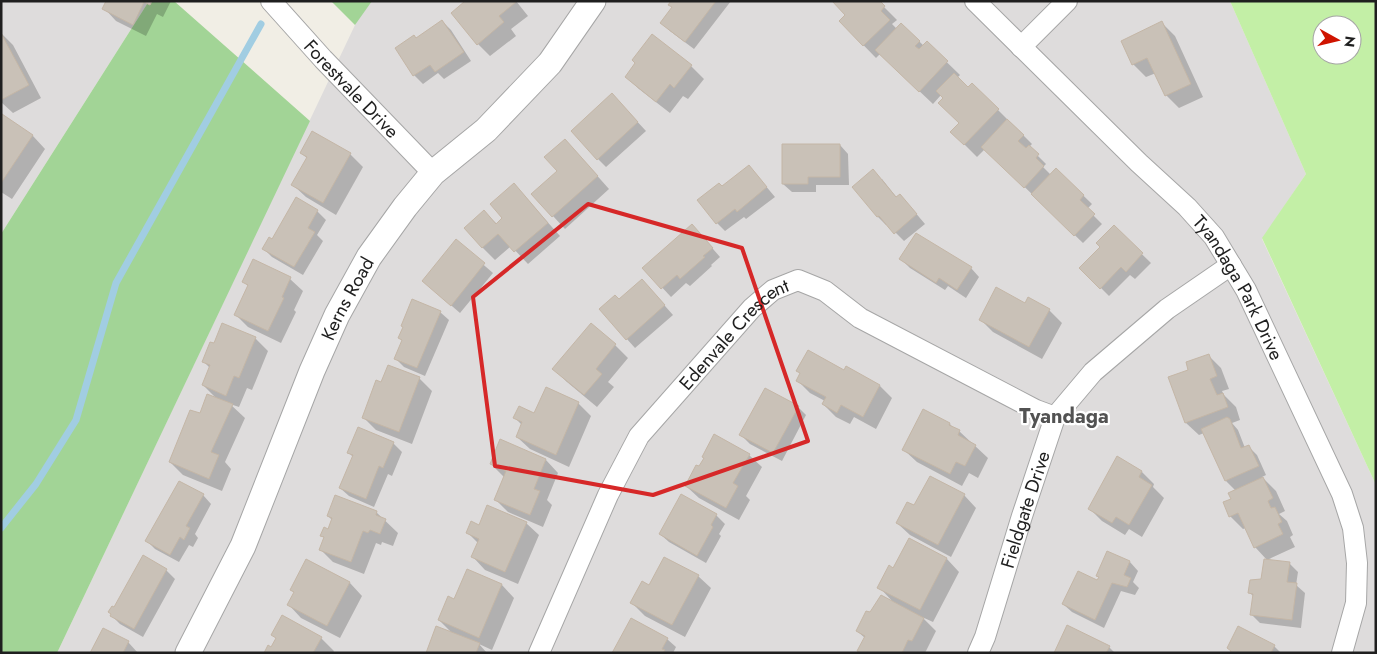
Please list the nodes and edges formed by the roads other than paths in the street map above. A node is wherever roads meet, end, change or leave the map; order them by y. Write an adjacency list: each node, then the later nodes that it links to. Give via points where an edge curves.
1 (271, 1): 6 (street, Forestvale Drive)
2 (593, 1): 6 (street, Kerns Road, via 550,63 486,130)
3 (975, 1): 5 (street, Tyandaga Park Drive)
4 (1067, 1): 5 (street)
5 (1021, 47): 7 (street, Tyandaga Park Drive, via 1187,207 1214,237)
6 (433, 173): 9 (street, Kerns Road, via 369,256 337,315 243,546)
7 (1231, 265): 8 (street, Fieldgate Drive, via 1168,309 1093,372); 12 (street, Tyandaga Park Drive, via 1246,290 1342,494 1353,528 1357,563 1356,603)
8 (1055, 418): 10 (street, Edenvale Crescent, via 860,318 826,291 798,280 773,290 752,308 639,436 608,495); 11 (street, Fieldgate Drive)
9 (188, 653)
10 (539, 653)
11 (978, 653)
12 (1342, 653)

